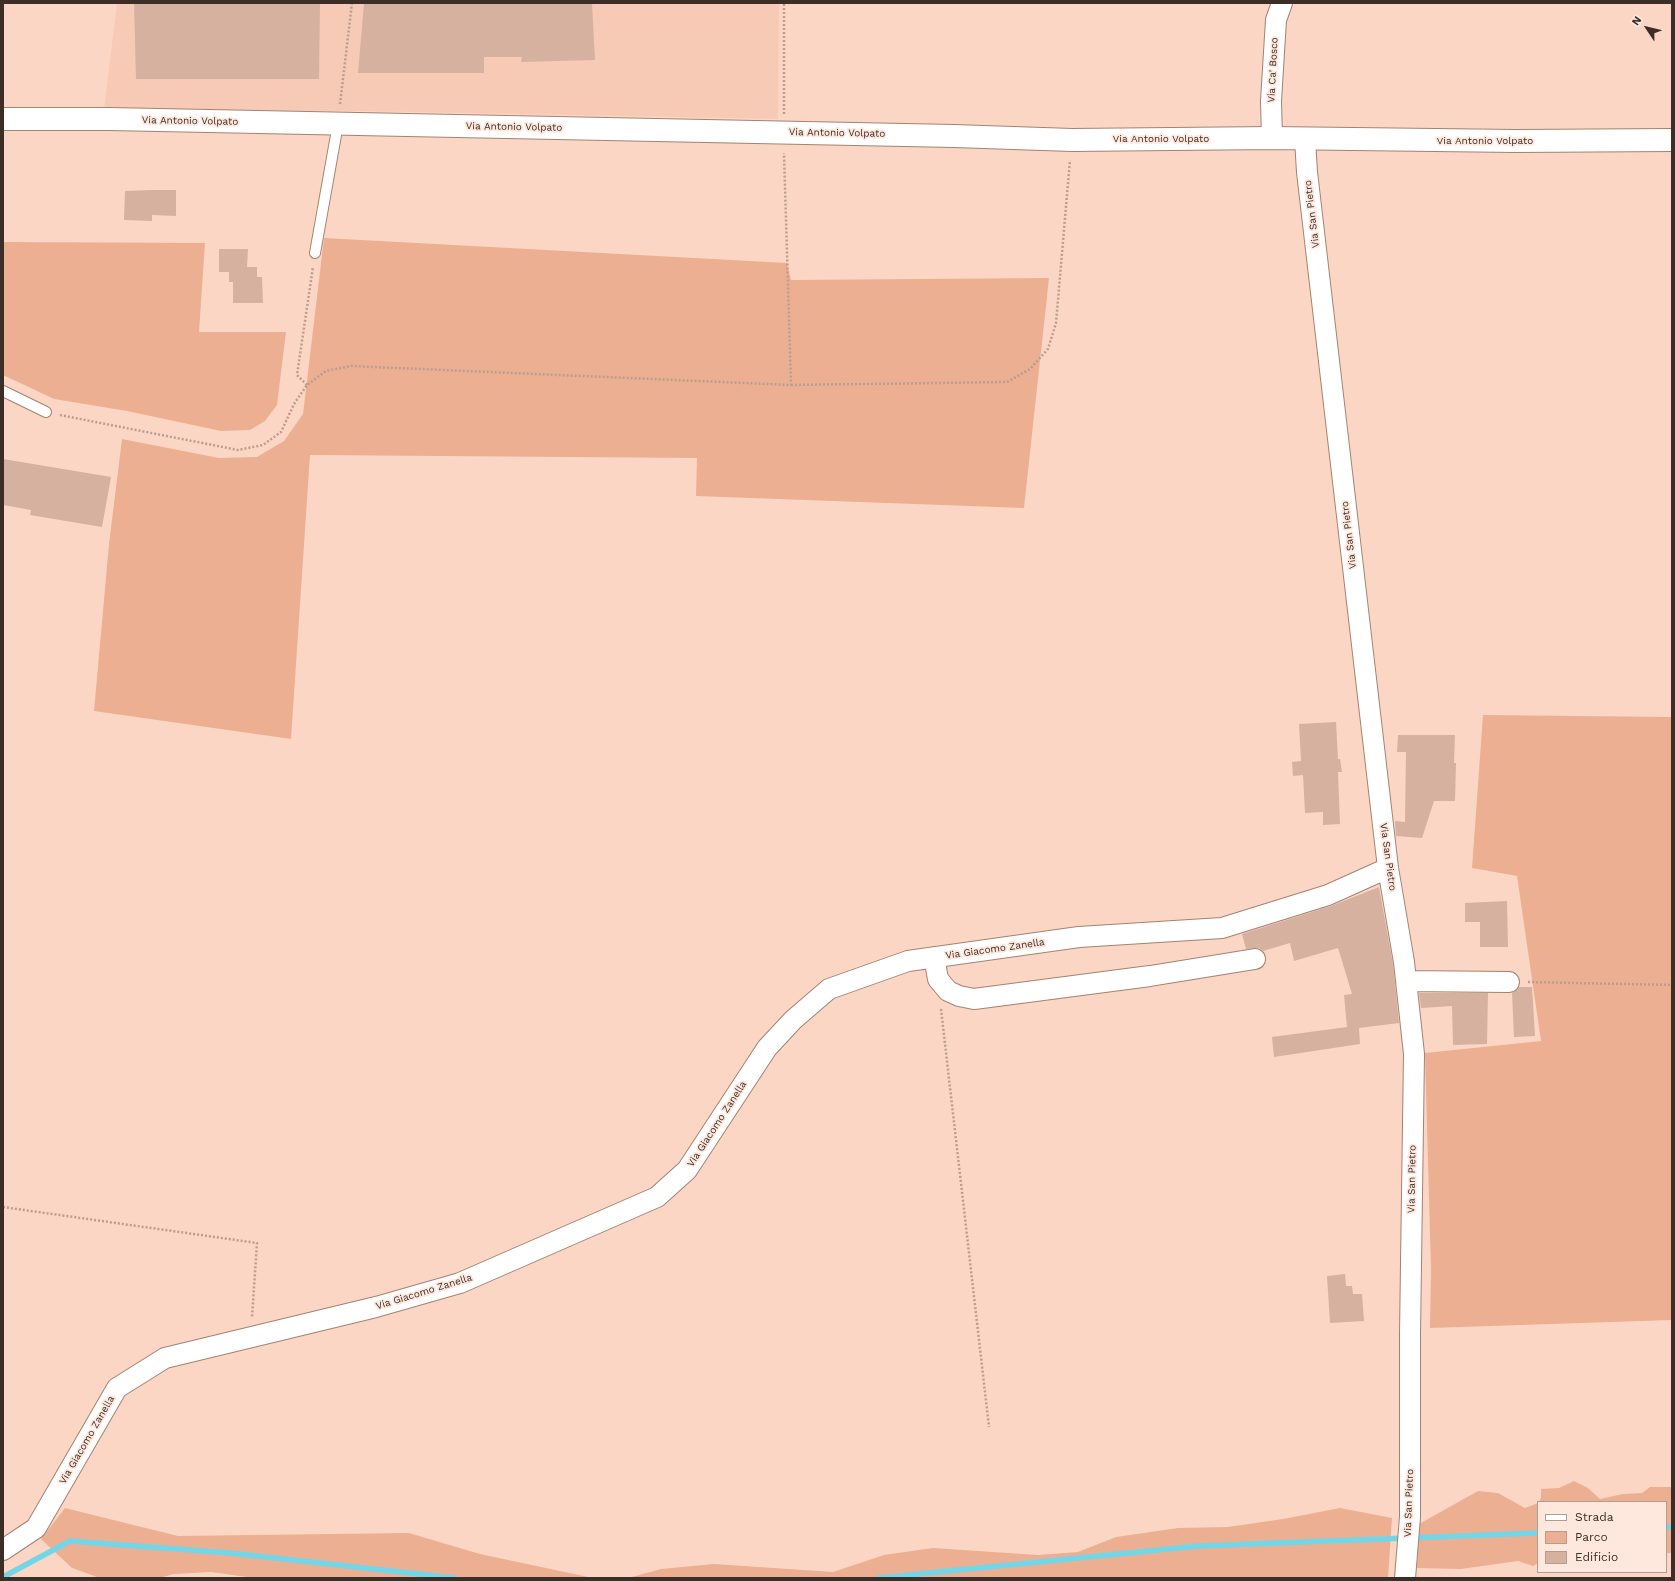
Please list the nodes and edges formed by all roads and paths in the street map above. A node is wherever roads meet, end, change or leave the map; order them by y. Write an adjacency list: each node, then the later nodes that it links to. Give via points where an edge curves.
1 (352, 3): 5 (path)
2 (784, 3): 6 (path)
3 (1282, 3): 7 (street, Via Ca' Bosco, via 1276,20 1270,102)
4 (3, 119): 5 (street, Via Antonio Volpato)
5 (338, 124): 6 (street, Via Antonio Volpato); 11 (lane)
6 (784, 132): 9 (street, Via Antonio Volpato); 13 (path)
7 (1272, 138): 8 (street, Via Antonio Volpato); 9 (street, Via Antonio Volpato)
8 (1305, 139): 10 (street, Via Antonio Volpato); 16 (street, Via San Pietro)
9 (1072, 140): 13 (path, via 1056,324 1048,349 1030,369 1007,382)
10 (1672, 140)
11 (315, 253): 12 (path, via 297,375)
12 (307, 385): 13 (path, via 326,371 351,366); 15 (path, via 294,404 281,432 263,445 238,450)
13 (791, 385)
14 (3, 391): 15 (lane)
15 (46, 412)
16 (1388, 868): 17 (street, Via Giacomo Zanella, via 1328,895 1222,928 1080,937); 20 (street, Via San Pietro)
17 (934, 957): 19 (street); 24 (street, Via Giacomo Zanella, via 908,961 829,989 793,1020 767,1048 687,1170 657,1197 460,1283 376,1307)
18 (1255, 959): 19 (street, via 1150,976 974,999 959,996 948,990)
19 (938, 979): 25 (path)
20 (1406, 981): 21 (street); 27 (street, Via San Pietro, via 1414,1054 1410,1517)
21 (1505, 984): 22 (path)
22 (1672, 985)
23 (3, 1207): 24 (path, via 257,1243)
24 (250, 1337): 26 (street, Via Giacomo Zanella, via 165,1358 116,1388 36,1528)
25 (989, 1428)
26 (3, 1550)
27 (1405, 1572)

